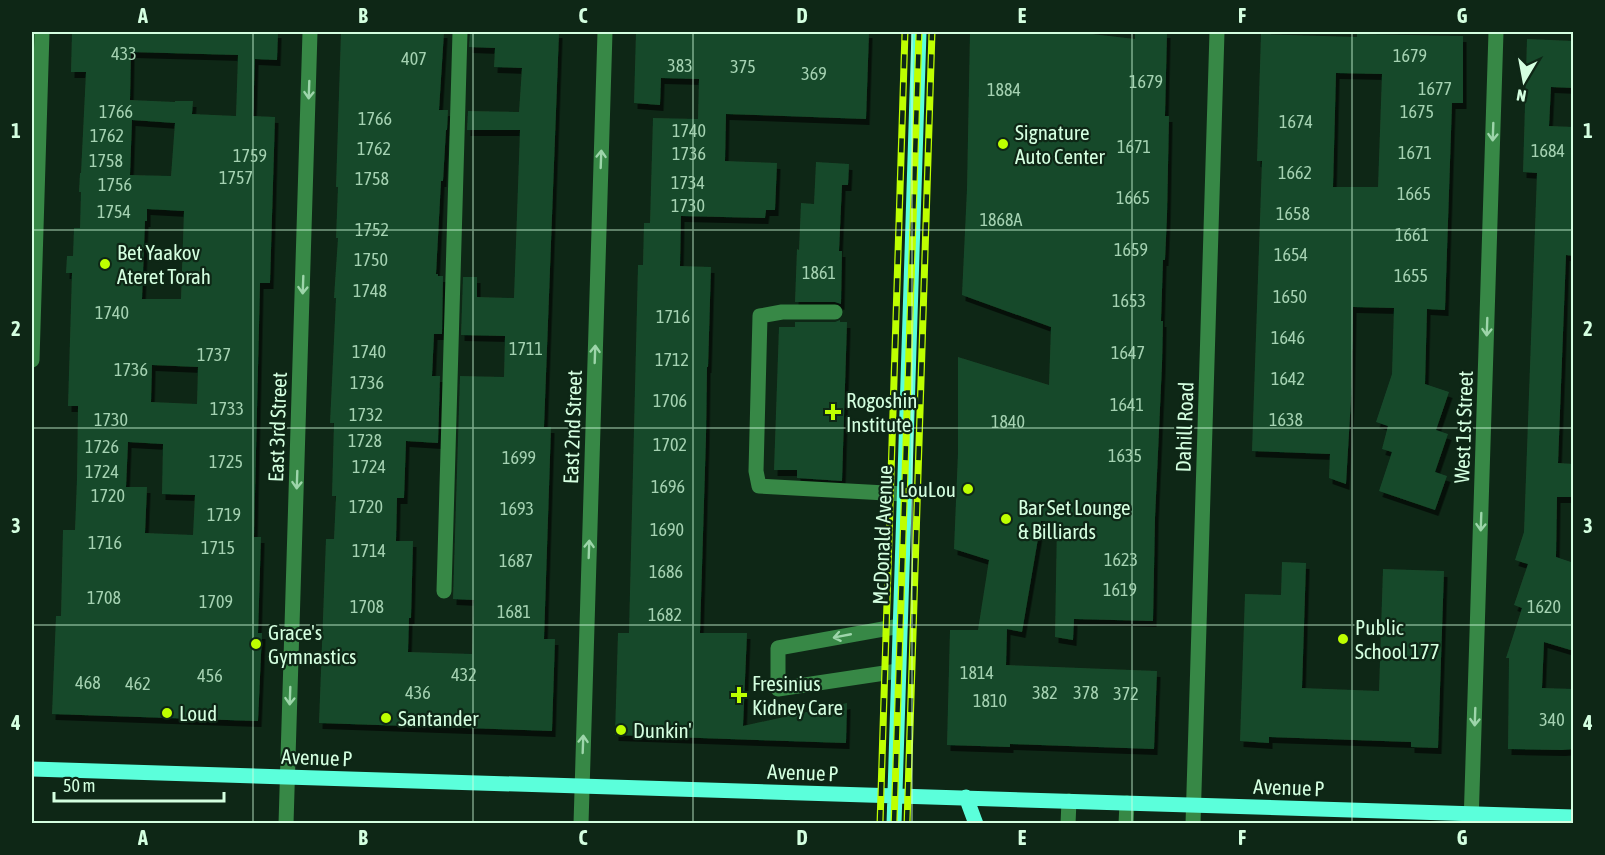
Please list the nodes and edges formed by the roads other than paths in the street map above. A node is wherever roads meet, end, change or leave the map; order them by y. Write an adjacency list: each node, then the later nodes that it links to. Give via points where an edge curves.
1 (42, 32): 9 (street)
2 (310, 32): 15 (street, East 3rd Street, one-way to 15)
3 (459, 32): 11 (street)
4 (604, 32): 16 (street, East 2nd Street, one-way to 4)
5 (919, 32): 10 (main road, McDonald Avenue)
6 (1217, 32): 21 (street, Dahill Road)
7 (1496, 32): 23 (street, West 1st Street, one-way to 23)
8 (835, 312): 10 (street, via 760,316 756,471 759,486)
9 (32, 360)
10 (904, 494): 12 (main road, McDonald Avenue)
11 (444, 591)
12 (900, 626): 13 (main road, McDonald Avenue); 13 (street, one-way to 13, via 778,648 778,689)
13 (898, 671): 17 (main road, McDonald Avenue)
14 (32, 769): 15 (main road, Avenue P)
15 (288, 777): 16 (main road, Avenue P); 24 (street, East 3rd Street)
16 (582, 786): 17 (main road, Avenue P); 25 (street, East 2nd Street)
17 (894, 796): 18 (main road, Avenue P); 26 (main road, McDonald Avenue)
18 (966, 798): 19 (main road, Avenue P); 27 (main road)
19 (1069, 801): 20 (main road, Avenue P); 28 (street)
20 (1127, 803): 21 (main road, Avenue P); 29 (street)
21 (1194, 805): 23 (main road, Avenue P); 30 (street, Dahill Road)
22 (1574, 817): 23 (main road, Avenue P)
23 (1471, 819)
24 (286, 824)
25 (581, 824)
26 (894, 824)
27 (976, 824)
28 (1068, 824)
29 (1126, 824)
30 (1193, 824)

